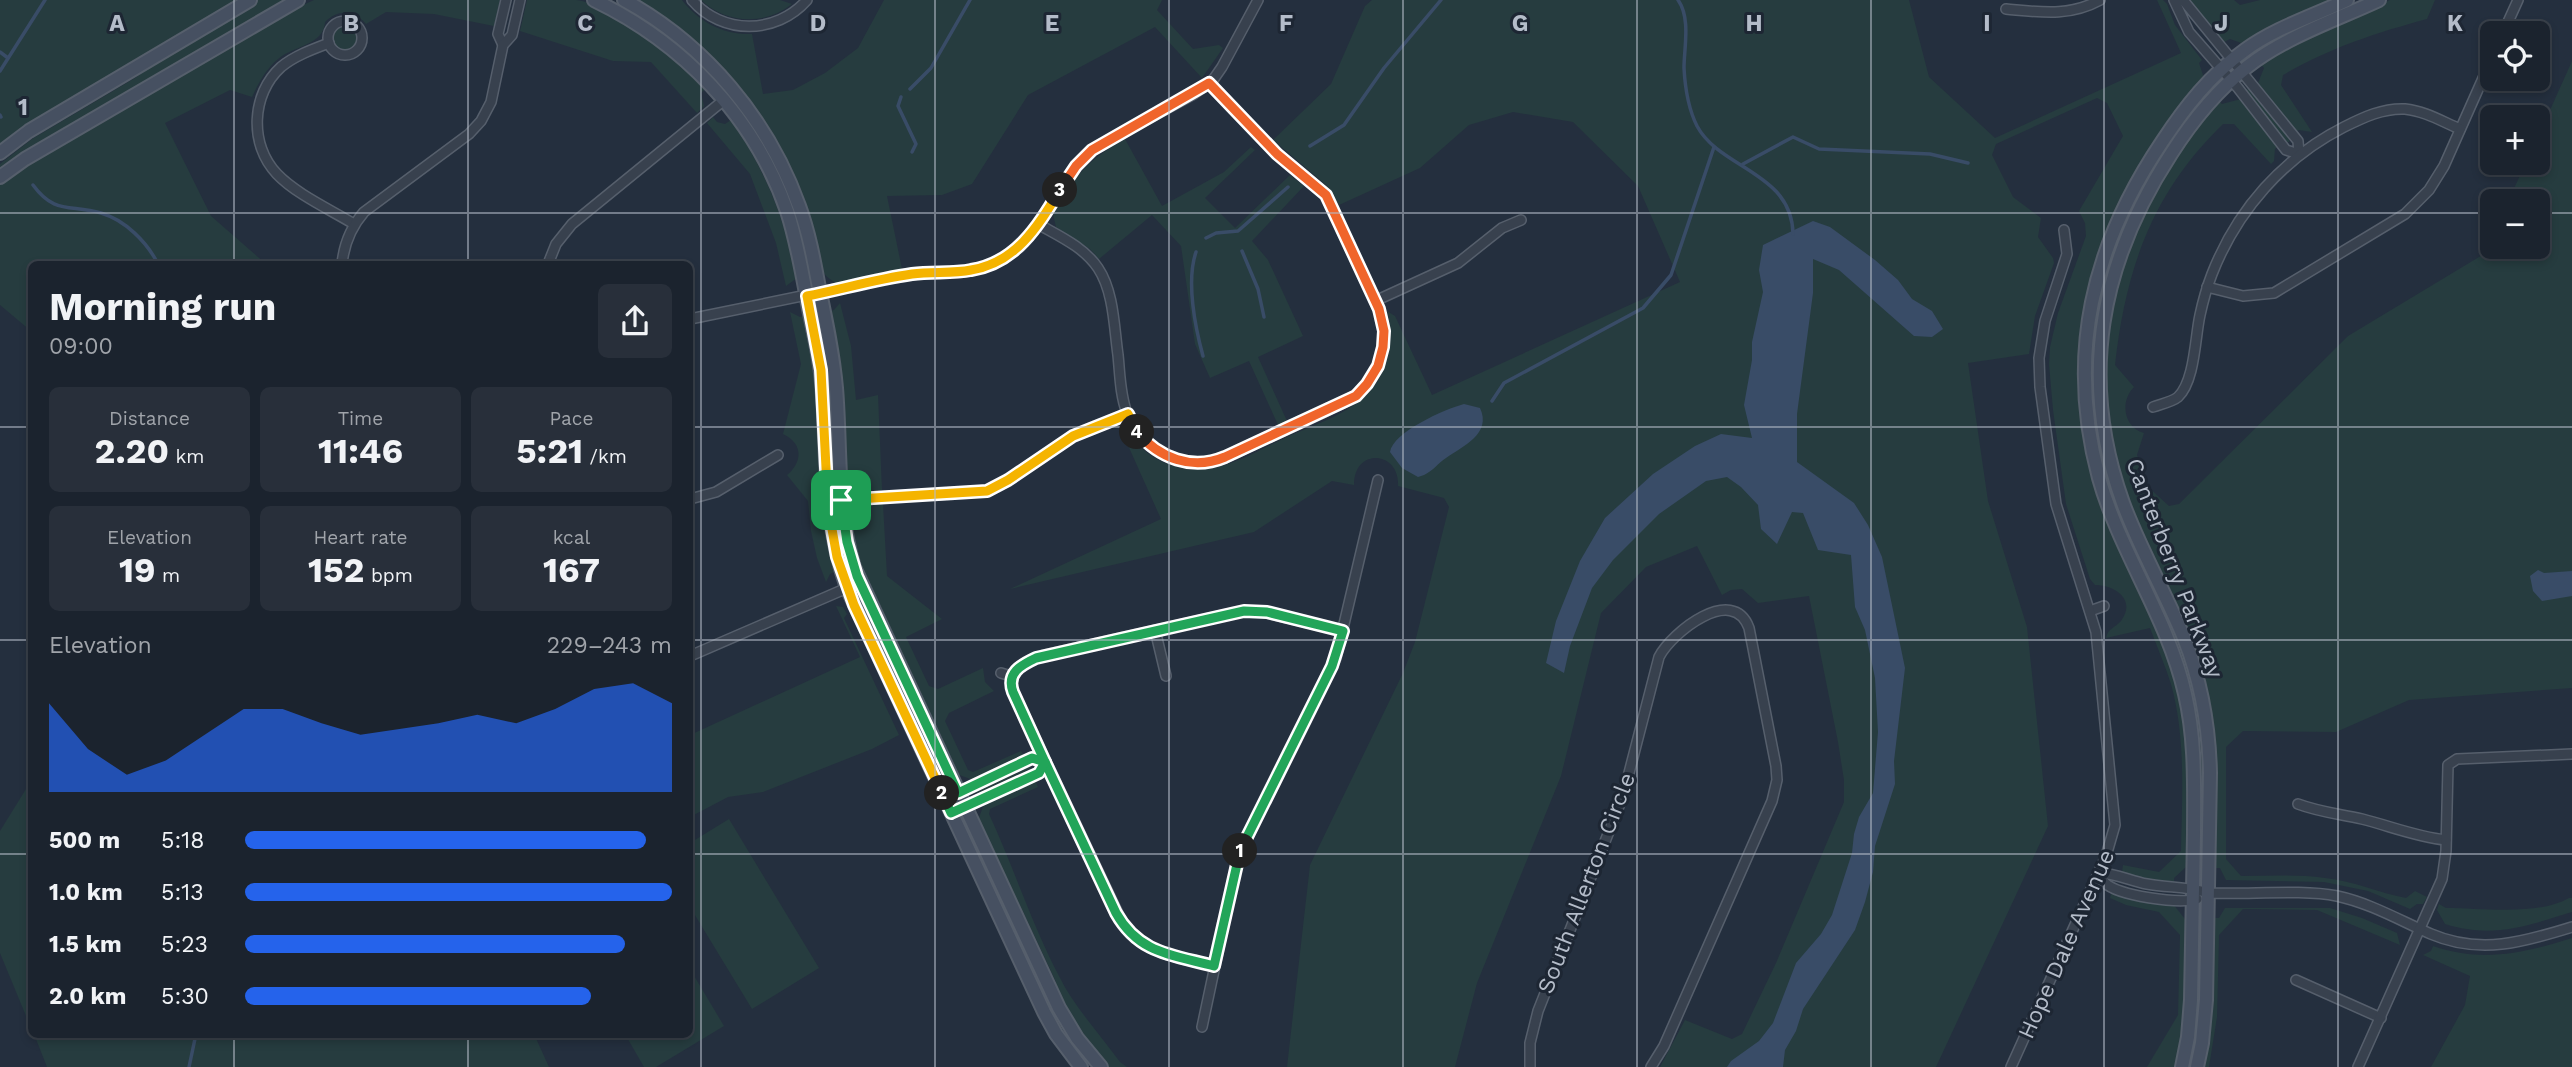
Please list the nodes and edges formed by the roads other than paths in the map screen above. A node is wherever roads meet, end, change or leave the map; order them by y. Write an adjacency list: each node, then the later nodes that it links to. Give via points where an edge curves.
1 (250, 0): 28 (street, via 29,131)
2 (298, 0): 30 (street)
3 (506, 0): 19 (street, via 499,34)
4 (520, 0): 19 (street, via 512,35)
5 (594, 0): 26 (street, via 664,42)
6 (624, 0): 38 (street, via 664,25 704,59 760,127 799,206)
7 (692, 0): 8 (street, via 714,18 740,27 781,20)
8 (807, 0)
9 (1258, 0): 24 (street)
10 (2100, 0): 16 (street, via 2064,13)
11 (2174, 0): 21 (street, via 2185,27)
12 (2183, 0): 20 (street)
13 (2347, 0): 20 (street, Canterberry Parkway, via 2267,37)
14 (2379, 0): 22 (street, Canterberry Parkway, via 2260,57)
15 (2518, 0): 17 (street)
16 (2006, 9)
17 (2508, 21)
18 (329, 43): 32 (street, via 294,58 275,73 260,100 257,129 264,156 279,177)
19 (503, 45): 32 (street, via 491,102 478,125 376,201)
20 (2232, 60): 21 (street, Canterberry Parkway); 22 (street)
21 (2221, 69): 23 (street); 67 (street, Canterberry Parkway, via 2176,121 2115,224 2094,290 2085,363 2088,421 2100,480 2172,651 2189,710 2194,765)
22 (2242, 71): 23 (street, Canterberry Parkway); 29 (street, via 2298,141)
23 (2231, 80): 29 (street, via 2287,150); 66 (street, Canterberry Parkway, via 2192,123 2134,217 2109,290 2100,363 2102,418 2116,481 2185,640 2200,692 2210,760)
24 (1209, 83): 33 (street, via 1086,155); 40 (street, via 1277,154 1326,195)
25 (2480, 85): 27 (street)
26 (724, 100): 36 (street, via 572,224); 39 (street, via 757,146 776,185 793,230)
27 (2460, 129): 29 (street, via 2418,111 2390,109 2353,122); 37 (street, via 2429,190 2394,223 2274,293 2244,296)
28 (0, 153)
29 (2299, 154): 37 (street, via 2267,184 2238,222)
30 (0, 177)
31 (1521, 220): 40 (street, via 1502,228 1450,268)
32 (354, 224): 35 (street)
33 (1038, 224): 38 (street, via 1020,247 985,267 909,274); 43 (street, via 1083,252 1105,280)
34 (2064, 230): 50 (street, Hope Dale Avenue, via 2066,260 2045,321 2039,370 2055,498)
35 (343, 261)
36 (549, 261)
37 (2207, 288): 42 (street, via 2182,392)
38 (820, 293): 39 (street); 47 (street, via 835,380)
39 (807, 296): 41 (street); 48 (street, via 822,382 829,520)
40 (1375, 301): 43 (street, via 1384,331 1378,366 1356,396 1320,414 1220,459 1196,463 1171,458 1153,448)
41 (693, 319)
42 (2153, 407)
43 (1128, 414): 47 (street, via 1073,436 987,491)
44 (778, 454): 46 (street, via 716,492)
45 (1378, 480): 52 (street)
46 (693, 498)
47 (841, 500): 59 (street, via 857,576)
48 (847, 588): 53 (street); 60 (street)
49 (2105, 606): 50 (street)
50 (2090, 611): 65 (street, Hope Dale Avenue, via 2115,813 2113,836)
51 (1155, 631): 52 (street, via 1255,610); 55 (street, via 1044,655 1020,666); 56 (street)
52 (1343, 631): 70 (street, via 1332,666 1239,853)
53 (693, 655)
54 (1001, 673): 55 (street)
55 (1011, 676): 58 (street, via 1013,692)
56 (1166, 677)
57 (2572, 754): 64 (street, via 2457,759 2448,765)
58 (1045, 762): 59 (street, via 1032,758); 62 (street, via 1039,773); 70 (street, via 1128,932 1159,952)
59 (958, 793): 60 (street); 62 (street)
60 (945, 799): 63 (street)
61 (2298, 804): 64 (street)
62 (965, 807): 63 (street); 75 (street, via 1064,1017)
63 (951, 813): 74 (street, via 1044,1012)
64 (2446, 840): 69 (street, via 2442,879)
65 (2098, 873): 67 (street); 78 (street, Hope Dale Avenue)
66 (2208, 893): 67 (street); 69 (street, via 2335,896); 80 (street, Canterberry Parkway, via 2205,1020)
67 (2193, 894): 79 (street, Canterberry Parkway, via 2190,1024)
68 (2572, 927): 69 (street, via 2494,946 2448,940)
69 (2421, 929): 72 (street)
70 (1214, 966): 73 (street)
71 (2295, 980): 72 (street)
72 (2381, 1018): 81 (street)
73 (1202, 1027)
74 (1081, 1067)
75 (1101, 1067)
76 (1530, 1067): 77 (street, South Allerton Circle, via 1535,1019 1623,796 1659,657 1687,625 1731,610 1742,615 1749,628 1776,788)
77 (1651, 1067)
78 (2011, 1067)
79 (2182, 1067)
80 (2197, 1067)
81 (2358, 1067)

